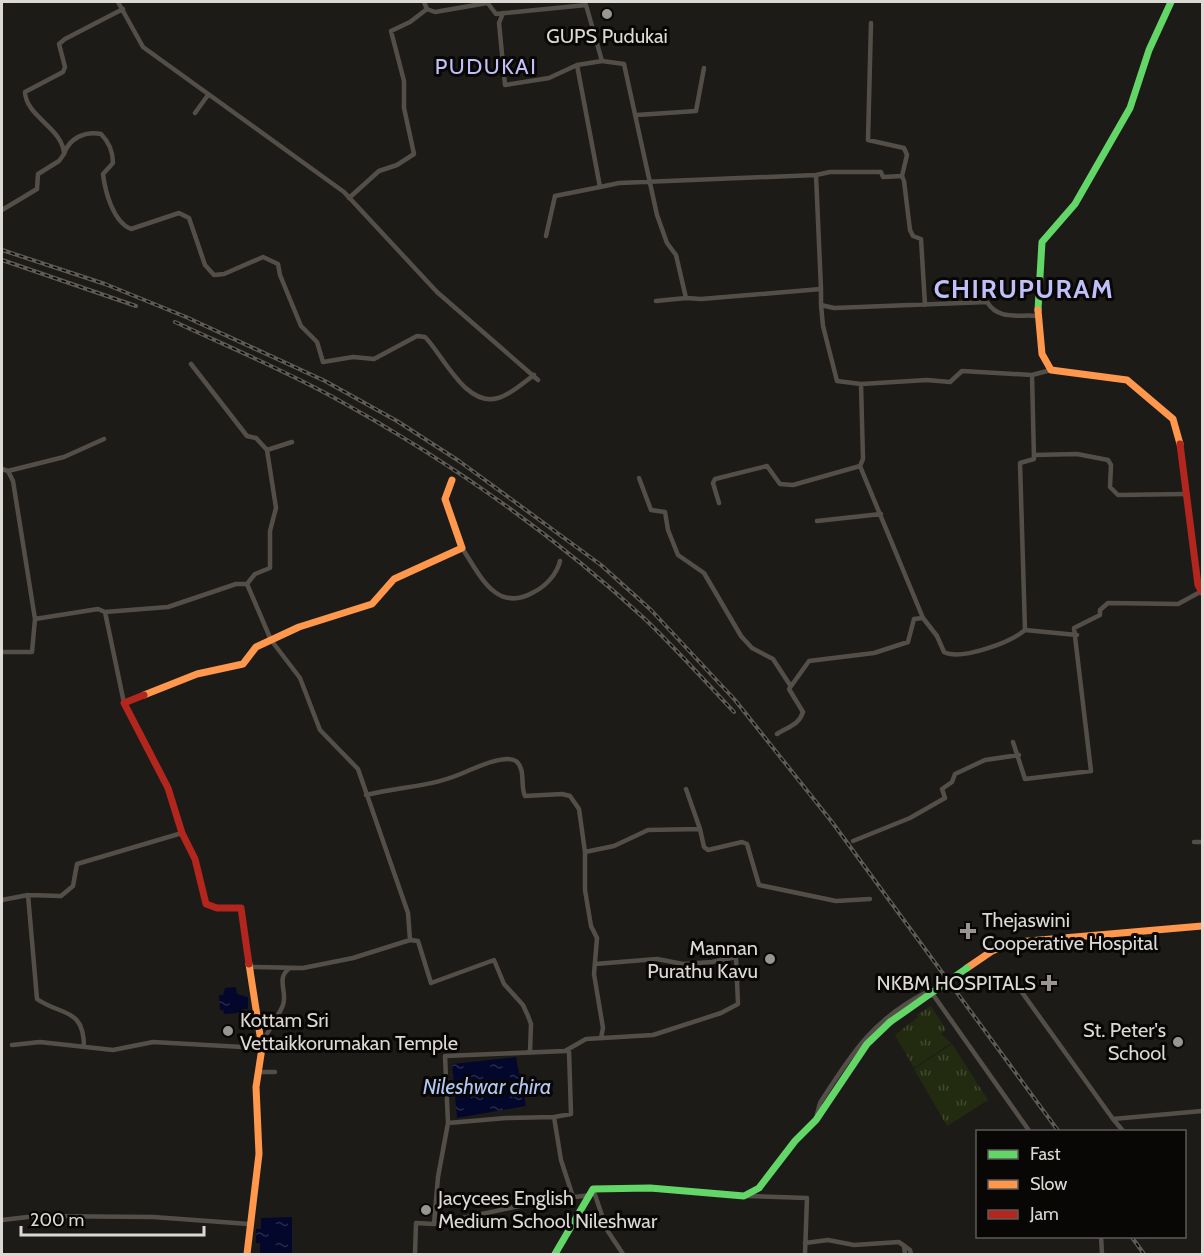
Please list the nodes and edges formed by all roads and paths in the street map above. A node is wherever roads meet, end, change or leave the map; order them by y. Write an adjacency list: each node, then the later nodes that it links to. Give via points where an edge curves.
1 (118, 2): 5 (street)
2 (423, 2): 6 (street)
3 (487, 2): 6 (street, via 435,12); 7 (street, via 496,14)
4 (1171, 2): 28 (main road, via 1149,50 1130,108 1075,204 1042,242)
5 (123, 9): 12 (street, via 143,47); 15 (street, via 59,44 63,72 25,92 30,108 62,142)
6 (427, 9): 20 (street, via 391,31 404,81 404,108 414,154 379,171)
7 (503, 14): 9 (street, via 586,5); 10 (street, via 500,22 505,85 549,78)
8 (871, 22): 17 (street, via 868,140 904,148 908,155)
9 (602, 61): 10 (street); 14 (street, via 624,64)
10 (577, 65): 19 (street)
11 (704, 68): 14 (street, via 696,111)
12 (208, 94): 13 (street); 20 (street)
13 (195, 113)
14 (637, 115): 18 (street)
15 (64, 154): 20 (street, via 66,146 83,135 101,134 113,156 113,163 103,174 104,182 124,226 131,229 179,213 189,218 205,265 214,274 224,274 263,258 278,264 301,326 317,342 322,362 353,357 374,359 417,336 425,337 461,385 489,400 536,378 437,292); 21 (street, via 38,174 37,189)
16 (816, 175): 17 (street, via 870,171 881,172 884,177); 18 (street); 23 (street)
17 (902, 176): 27 (street, via 910,230 921,239)
18 (650, 183): 19 (street); 24 (street, via 667,243 676,255)
19 (600, 187): 22 (street, via 555,196)
20 (349, 198)
21 (2, 210)
22 (546, 236)
23 (821, 289): 24 (street); 26 (street)
24 (686, 298): 25 (street)
25 (656, 301)
26 (821, 305): 27 (street, via 834,309); 32 (street, via 837,381)
27 (925, 305): 28 (street, via 987,302 994,313)
28 (1038, 316): 30 (main road, via 1042,354)
29 (191, 364): 35 (street, via 246,436 256,438)
30 (1051, 370): 31 (street); 42 (main road, via 1128,380 1173,419 1179,435)
31 (1032, 375): 32 (street, via 962,371 950,382); 36 (street)
32 (861, 384): 37 (street)
33 (104, 439): 39 (street, via 64,457)
34 (292, 442): 35 (street)
35 (267, 450): 49 (street, via 276,508 270,531 270,568 255,574)
36 (1034, 455): 42 (street, via 1077,454 1108,460 1110,487 1118,495); 54 (street, via 1034,459 1020,463)
37 (860, 466): 43 (street, via 793,485 780,484 767,466 715,479); 44 (street)
38 (2, 469): 39 (street)
39 (8, 471): 53 (street, via 14,481)
40 (639, 478): 58 (street, via 651,510 665,512 678,555 704,573 741,636 752,648 773,659)
41 (452, 480): 46 (main road, via 445,499)
42 (1186, 494): 47 (main road)
43 (719, 503)
44 (881, 514): 45 (street); 52 (street)
45 (817, 521)
46 (462, 548): 48 (street, via 493,591 514,601 544,586); 56 (main road, via 394,579 372,604)
47 (1199, 556): 50 (main road)
48 (560, 561)
49 (246, 584): 51 (street, via 168,607); 56 (street)
50 (1202, 592): 55 (street, via 1178,604 1108,603 1100,615 1074,628)
51 (105, 612): 53 (street, via 98,609); 59 (street)
52 (923, 618): 54 (street, via 944,652 950,655 1016,638); 58 (street, via 911,622 908,642 874,653 808,661)
53 (35, 619): 57 (street, via 32,652)
54 (1024, 630): 55 (street)
55 (1077, 635): 62 (street, via 1091,771 1025,778)
56 (271, 640): 59 (main road, via 256,647 243,664 197,674); 64 (street, via 300,678 320,730 358,770)
57 (2, 652)
58 (790, 685): 60 (street, via 803,712 796,724)
59 (124, 703): 66 (main road, via 168,788)
60 (777, 734)
61 (1013, 742): 62 (street)
62 (1019, 755): 67 (street, via 985,760 955,774 942,789 945,798 933,807)
63 (686, 789): 65 (street)
64 (366, 795): 70 (street, via 447,779 476,766 510,759 520,767 525,796 570,796 579,809); 75 (street, via 408,913)
65 (700, 829): 70 (street, via 648,830 614,846); 72 (street, via 704,848 708,850 747,844 756,879 763,886 836,901)
66 (182, 833): 71 (street, via 77,864 73,886 61,896); 77 (main road, via 195,860 206,904 241,908)
67 (853, 841)
68 (1194, 842): 69 (street)
69 (1203, 842)
70 (585, 852): 76 (street, via 585,890 597,938)
71 (28, 895): 73 (street); 83 (street, via 36,999 75,1016)
72 (870, 899)
73 (2, 900)
74 (1203, 926): 91 (main road, bridge, via 1017,942 992,951 890,1022 867,1044)
75 (410, 940): 78 (street, via 353,958); 85 (street, via 418,941 431,983 494,960 504,984 528,1016)
76 (595, 964): 80 (street); 80 (street, via 657,959 683,964 736,957 738,1004 653,1035)
77 (250, 967): 78 (street); 82 (main road)
78 (291, 968): 82 (street, via 282,980 283,1005)
79 (1021, 991): 90 (street)
80 (602, 1038): 84 (street, via 586,1039)
81 (12, 1045): 83 (street, via 40,1042)
82 (262, 1045): 83 (street, via 153,1042 113,1050); 86 (main road)
83 (84, 1047)
84 (565, 1051): 85 (street); 89 (street, via 569,1051 571,1114)
85 (530, 1052): 92 (street, via 445,1056)
86 (258, 1072): 87 (street); 99 (main road, via 259,1154)
87 (275, 1072)
88 (1203, 1111): 90 (street)
89 (554, 1117): 92 (street); 97 (street, via 561,1160)
90 (1113, 1119): 94 (street)
91 (816, 1120): 93 (street, via 820,1103 866,1035 925,993 934,996); 96 (main road, via 759,1188)
92 (448, 1123): 100 (street)
93 (1029, 1130)
94 (1123, 1130)
95 (592, 1192): 96 (main road, via 650,1188); 97 (street); 106 (main road); 107 (street, via 607,1230)
96 (744, 1196): 102 (street, via 807,1198)
97 (573, 1197): 100 (street)
98 (2, 1220): 99 (street, via 36,1216)
99 (249, 1224): 104 (main road)
100 (434, 1224): 105 (street, via 416,1223)
101 (1101, 1238): 111 (street)
102 (805, 1243): 103 (street); 108 (street)
103 (900, 1243): 109 (street); 110 (street)
104 (247, 1254)
105 (415, 1254)
106 (555, 1254)
107 (623, 1254)
108 (805, 1254)
109 (905, 1254)
110 (911, 1254)
111 (1102, 1254)

